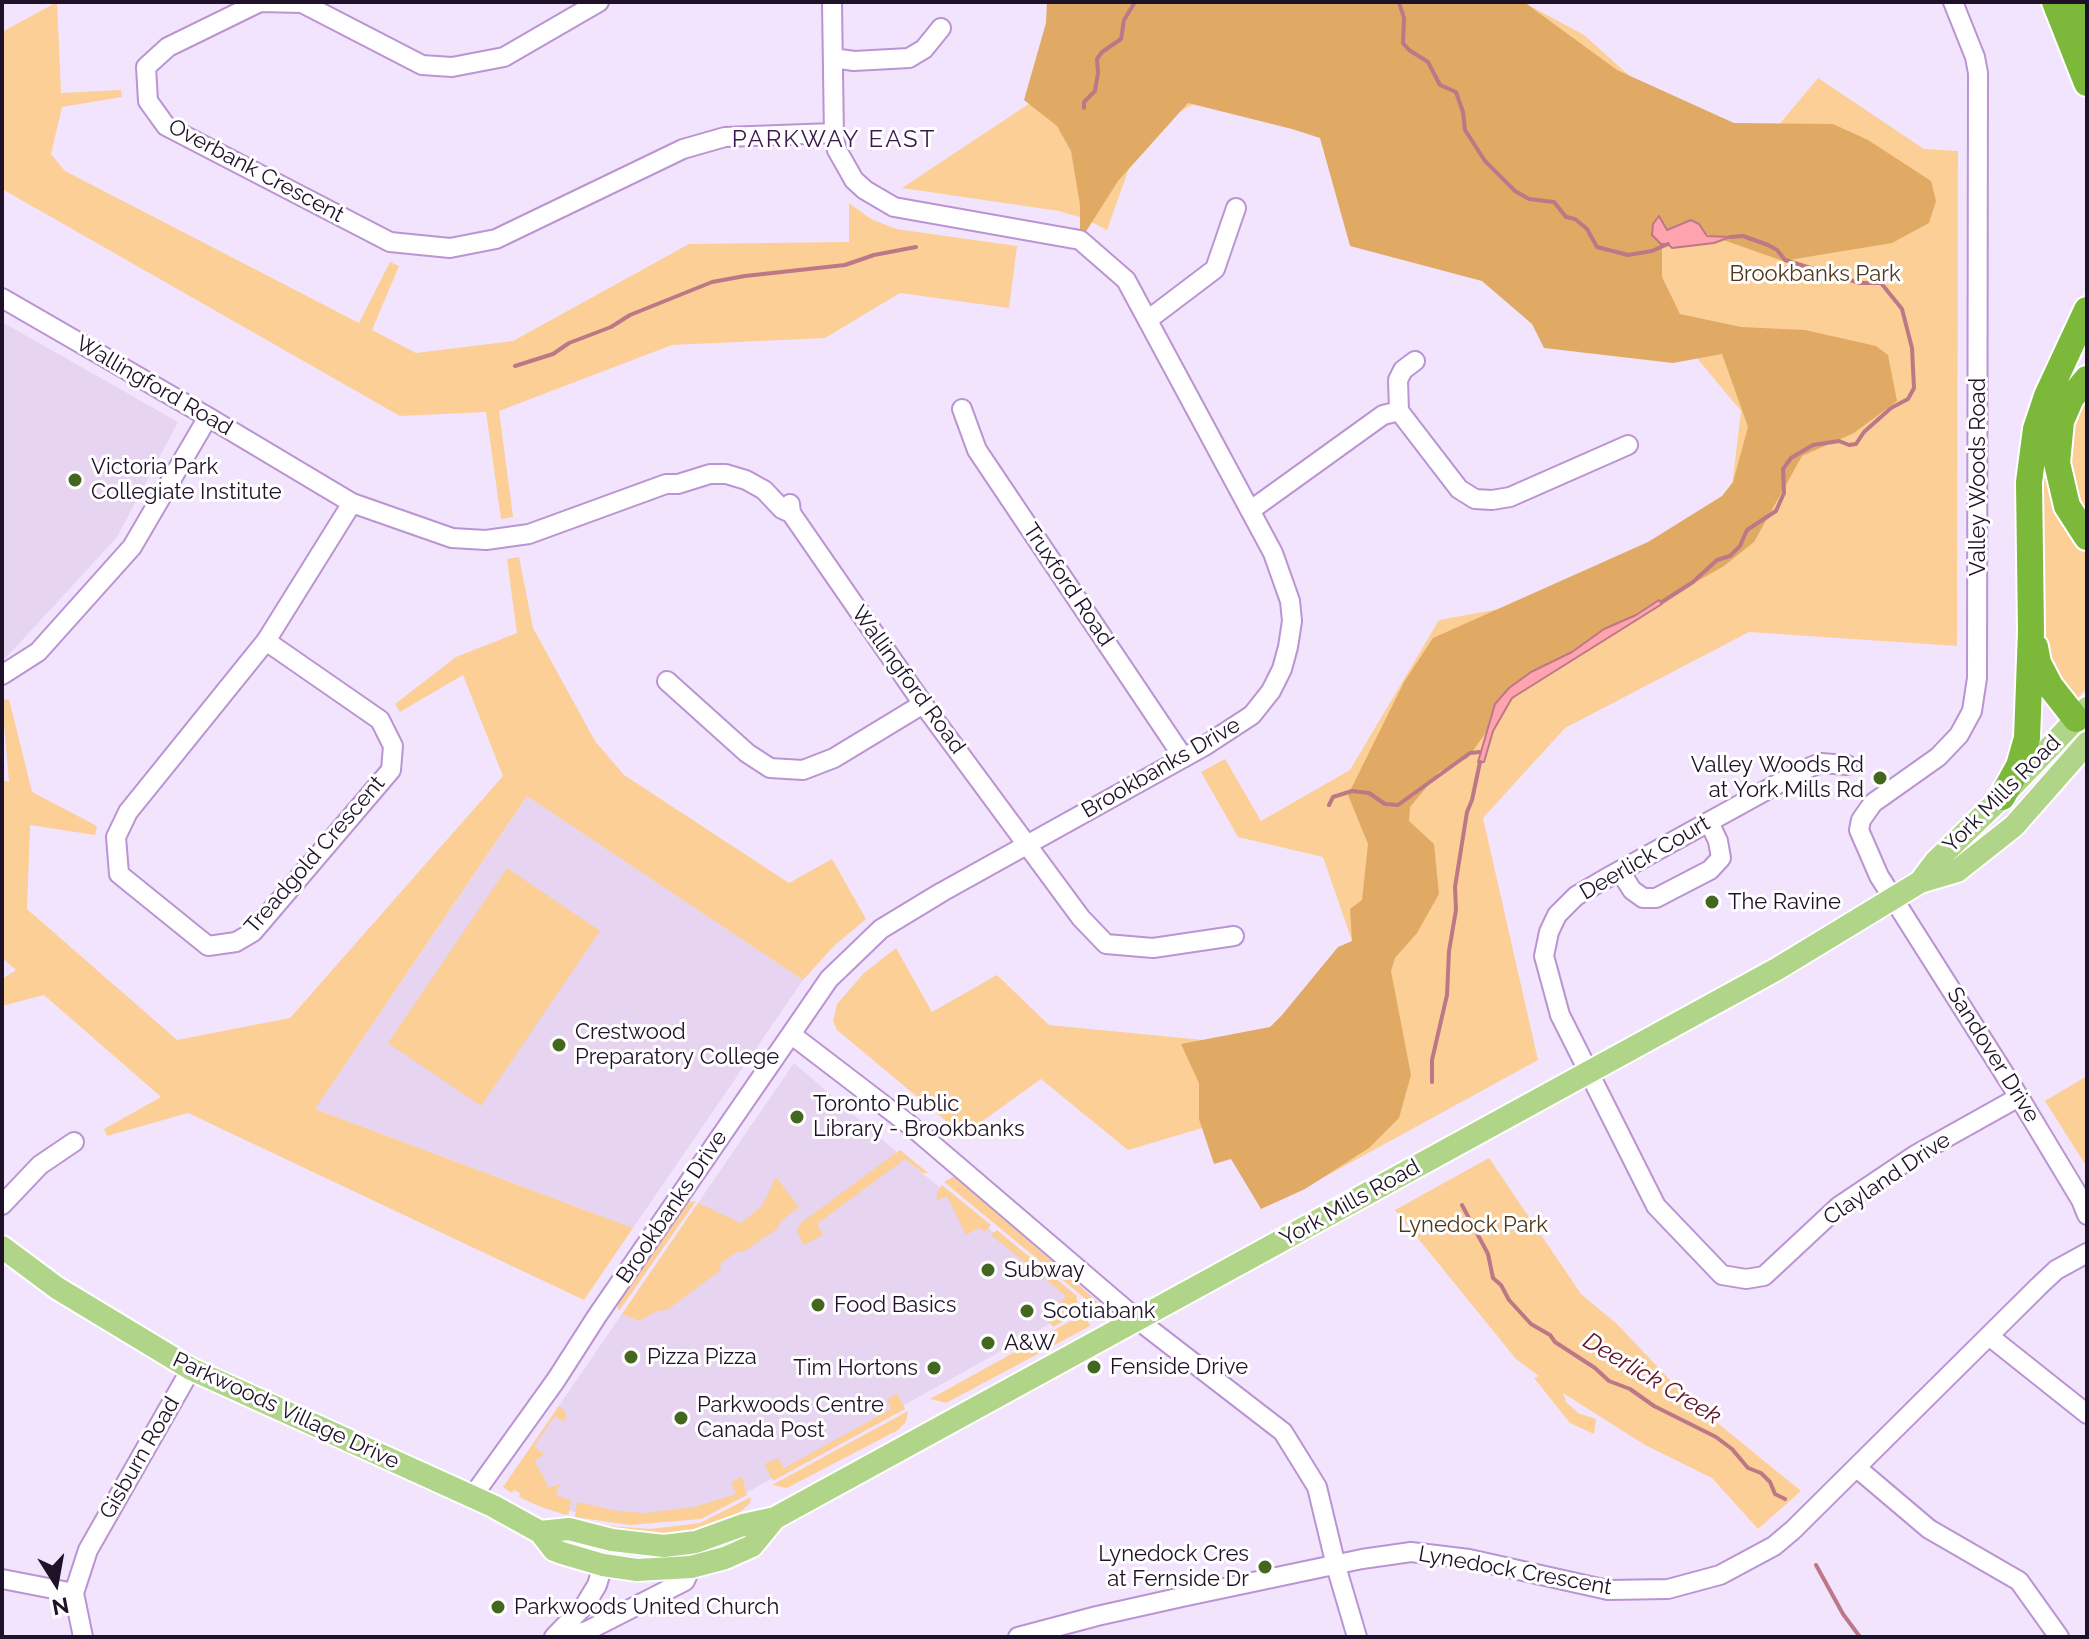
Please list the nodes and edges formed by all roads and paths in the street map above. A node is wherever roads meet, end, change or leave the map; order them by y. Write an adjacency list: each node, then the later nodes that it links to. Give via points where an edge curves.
1 (599, 2): 10 (street, Overbank Crescent, via 504,57 452,67 422,65 302,3 260,2 168,47 146,67 148,101 166,126 390,242 450,248 496,239 683,149 725,137)
2 (832, 2): 8 (street, Brookbanks Drive)
3 (1953, 2): 38 (street, Valley Woods Road, via 1975,57 1979,86 1977,678 1972,711 1959,735 1938,757 1873,803 1861,820 1864,845)
4 (2055, 2): 9 (highway)
5 (2071, 2): 7 (highway)
6 (941, 28): 8 (street, via 909,58)
7 (2087, 35)
8 (833, 58): 10 (street, Brookbanks Drive)
9 (2087, 83)
10 (833, 133): 14 (street, Brookbanks Drive, via 854,180 894,207 1080,240 1126,280)
11 (1236, 208): 14 (street, via 1215,269)
12 (2, 298): 19 (street, Wallingford Road)
13 (2087, 310): 24 (highway, via 2036,429 2029,482)
14 (1149, 319): 22 (street, Brookbanks Drive)
15 (1415, 361): 18 (street, via 1398,380)
16 (2087, 379): 23 (highway, via 2061,421 2057,463 2067,506)
17 (962, 409): 31 (street, Truxford Road, via 977,450)
18 (1399, 411): 20 (street, via 1459,489 1475,499 1510,497); 22 (street, via 1383,415)
19 (208, 417): 21 (street, Wallingford Road); 26 (street, via 132,547 38,652)
20 (1628, 445)
21 (352, 503): 25 (street, Treadgold Crescent); 28 (street, Wallingford Road, via 452,538 486,540 529,534 666,484 710,474 746,480 791,513)
22 (1251, 510): 31 (street, Brookbanks Drive, via 1285,582 1292,621 1282,669 1252,715)
23 (2087, 537)
24 (2031, 632): 29 (highway, via 2050,686); 33 (highway, via 2027,738)
25 (266, 641): 25 (street, Treadgold Crescent, via 380,720 393,746 391,770 253,932 236,942 208,946 119,874 116,837 128,812)
26 (2, 675)
27 (667, 681): 28 (street, via 747,753 781,769 803,770 834,758)
28 (923, 704): 35 (street, Wallingford Road)
29 (2083, 717): 33 (main road, York Mills Road)
30 (2087, 743): 37 (main road, York Mills Road, via 2014,826 1957,871)
31 (1183, 757): 35 (street, Brookbanks Drive)
32 (1847, 765): 34 (street, Deerlick Court, via 1821,763 1803,770)
33 (2002, 797): 37 (main road, York Mills Road)
34 (1709, 822): 36 (street, Deerlick Court); 36 (street, via 1721,858 1710,870 1656,898 1643,898 1632,890)
35 (1030, 845): 39 (street, Wallingford Road, via 1106,944 1153,948); 40 (street, Brookbanks Drive, via 881,929 829,979)
36 (1620, 871): 41 (street, Deerlick Court, via 1576,896 1557,915 1544,956 1560,1015)
37 (1920, 882): 38 (main road, York Mills Road)
38 (1893, 899): 41 (main road, York Mills Road); 42 (street, Sandover Drive)
39 (1234, 936)
40 (792, 1035): 48 (street, via 911,1126); 53 (street, Brookbanks Drive)
41 (1588, 1073): 42 (street, Clayland Drive, via 1656,1206 1722,1275 1746,1279 1764,1276 1838,1207 1917,1154); 48 (main road, York Mills Road)
42 (2019, 1097): 45 (street, Sandover Drive)
43 (74, 1142): 44 (street, via 40,1165)
44 (2, 1205)
45 (2087, 1215)
46 (2, 1247): 50 (main road, Parkwoods Village Drive, via 57,1288)
47 (2087, 1253): 49 (street, Lynedock Crescent, via 2056,1270)
48 (1138, 1320): 54 (main road, York Mills Road); 59 (street, via 1283,1432 1317,1487)
49 (1989, 1336): 51 (street); 52 (street, Lynedock Crescent)
50 (191, 1369): 53 (main road, Parkwoods Village Drive); 62 (street, Gisburn Road, via 88,1550)
51 (2087, 1414)
52 (1857, 1468): 59 (street, Lynedock Crescent, via 1774,1546 1727,1572 1668,1589 1608,1590 1429,1552); 68 (street, via 1929,1529 2019,1581)
53 (472, 1497): 55 (main road, Parkwoods Village Drive)
54 (775, 1518): 56 (main road, York Mills Road); 60 (main road, York Mills Road, via 752,1546)
55 (540, 1532): 57 (main road, Parkwoods Village Drive, via 569,1529); 58 (main road, Parkwoods Village Drive, via 554,1550)
56 (712, 1537): 57 (main road, York Mills Road, via 664,1546); 58 (main road, via 703,1547 634,1554)
57 (612, 1540)
58 (603, 1565): 60 (main road, York Mills Road, via 637,1570); 64 (street, via 585,1605)
59 (1336, 1566): 66 (street, Lynedock Crescent, via 1111,1612); 67 (street)
60 (691, 1567): 65 (street, York Mills Road, via 685,1581 587,1631)
61 (2, 1579): 62 (street)
62 (74, 1593): 63 (street)
63 (83, 1637)
64 (554, 1637)
65 (564, 1637)
66 (1018, 1637)
67 (1357, 1637)
68 (2059, 1637)

